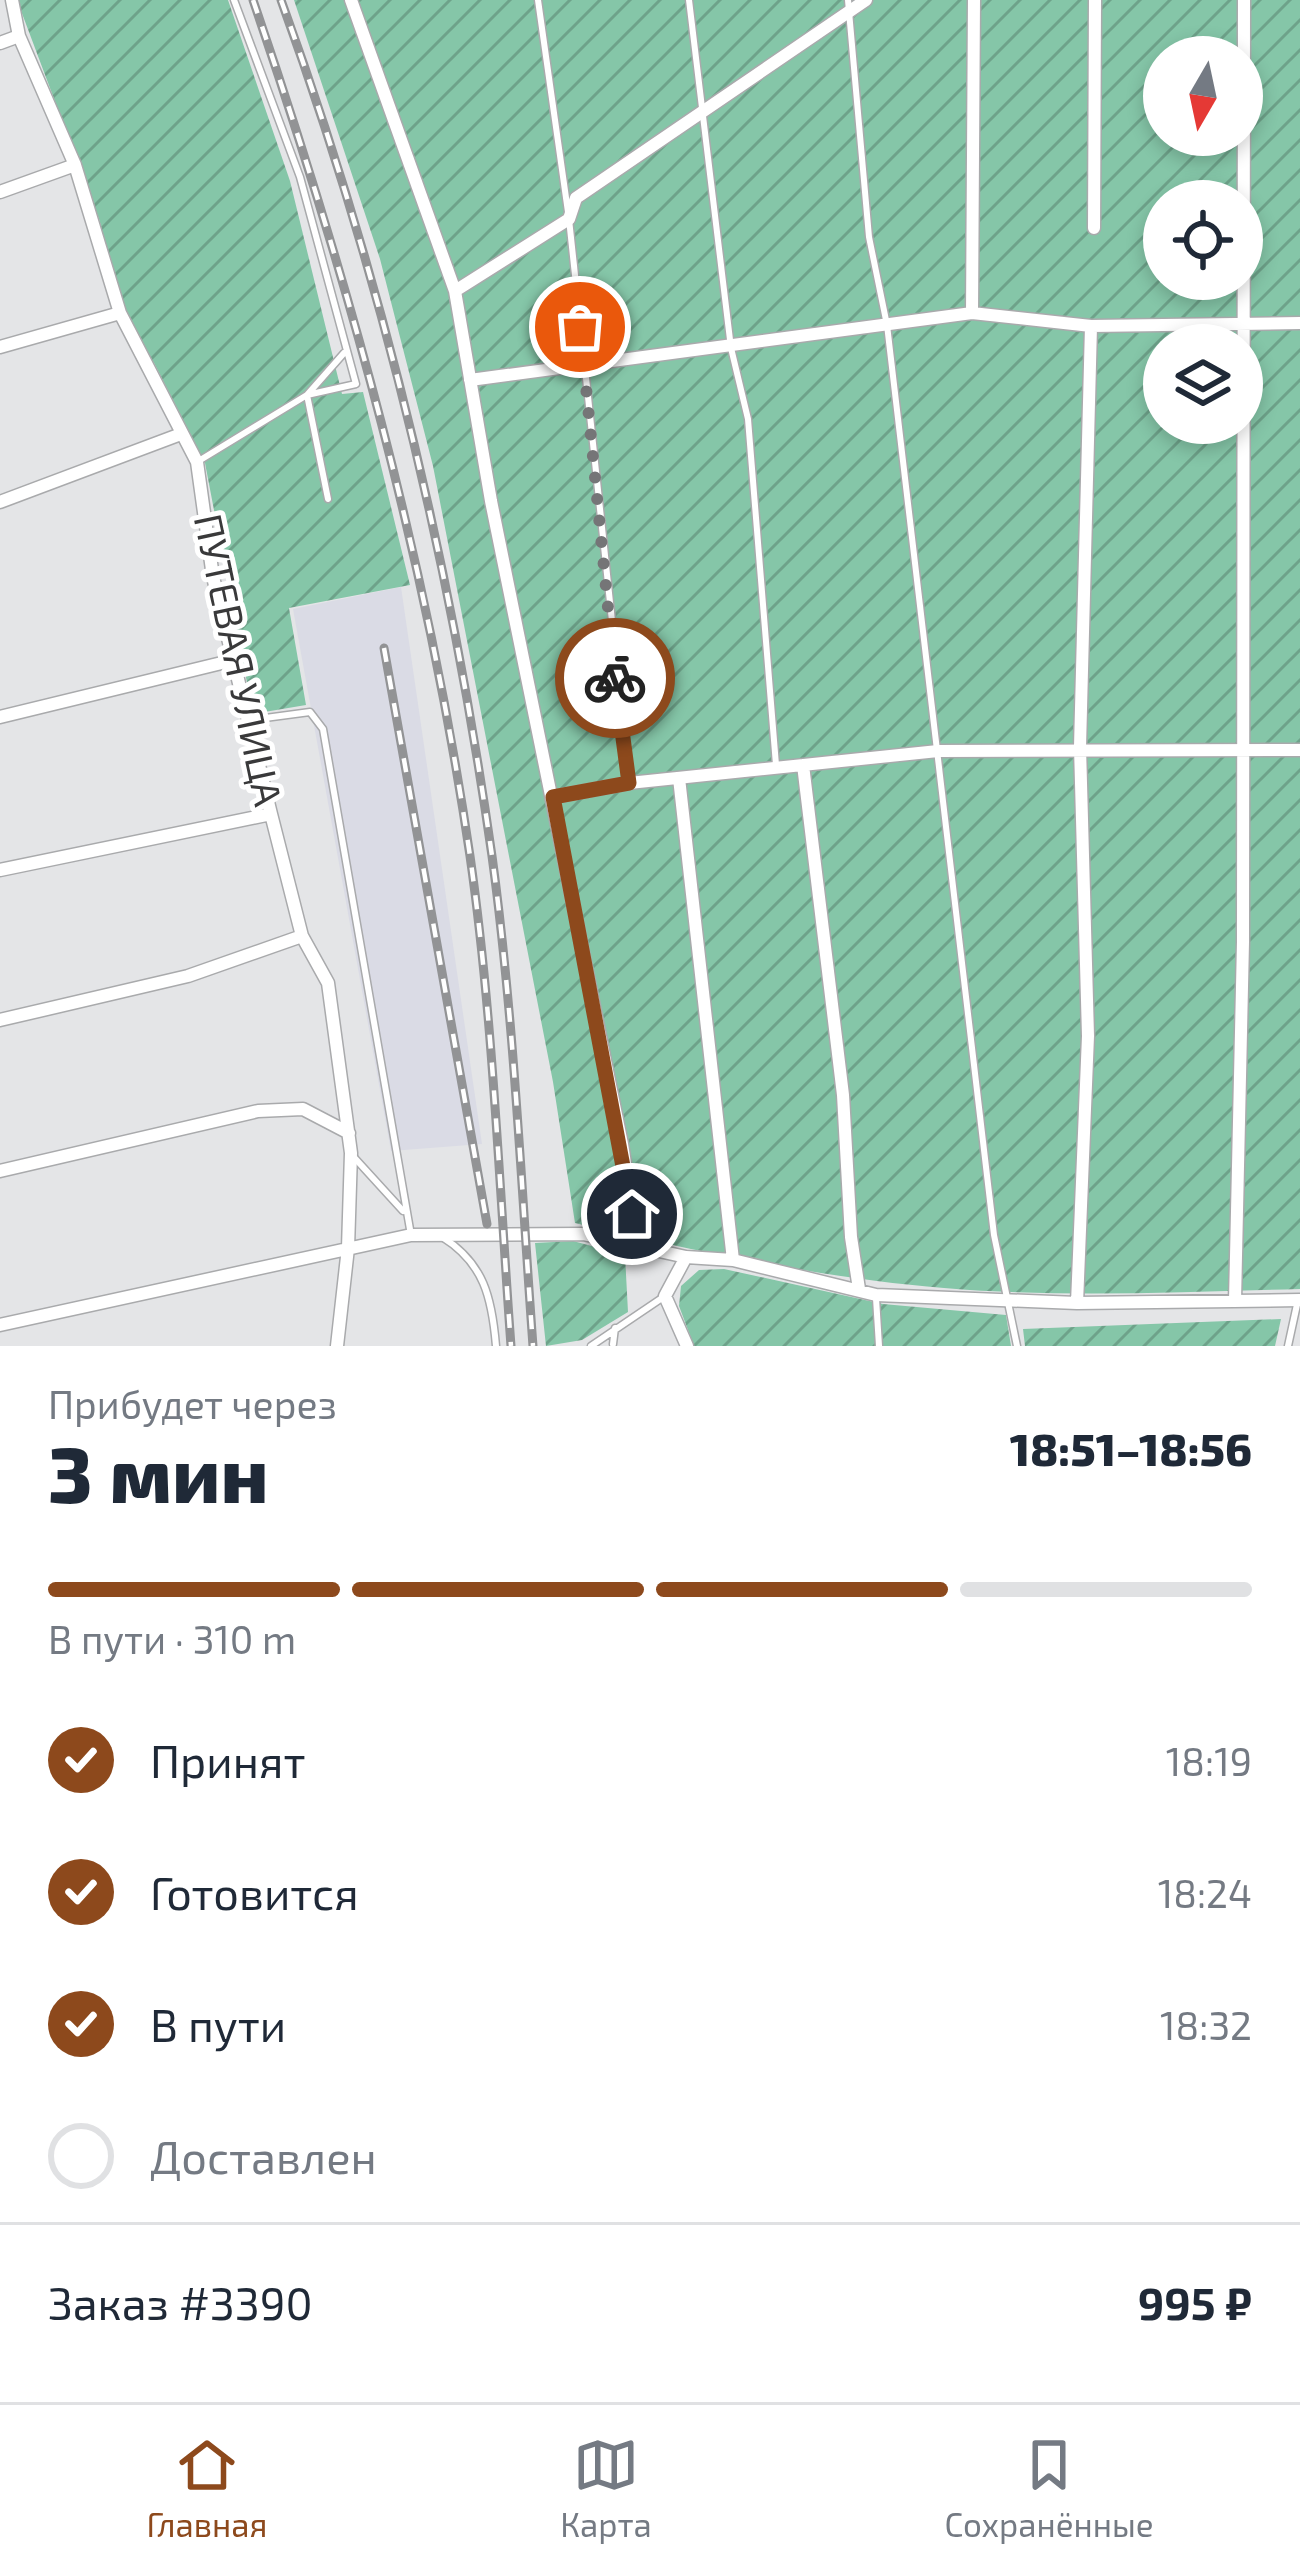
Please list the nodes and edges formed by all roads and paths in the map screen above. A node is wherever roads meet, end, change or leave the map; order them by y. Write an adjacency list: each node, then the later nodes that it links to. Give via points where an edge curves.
1 (12, 0): 11 (street, ПУТЕВАЯ УЛИЦА)
2 (234, 0): 29 (lane, via 300,177)
3 (351, 0): 18 (street)
4 (538, 0): 16 (lane)
5 (688, 0): 13 (lane)
6 (866, 0): 10 (street)
7 (974, 0): 20 (street)
8 (1095, 0): 17 (street)
9 (1244, 0): 22 (street)
10 (849, 5): 13 (street); 24 (lane, via 869,237)
11 (20, 36): 12 (street); 14 (street, ПУТЕВАЯ УЛИЦА)
12 (0, 43)
13 (701, 111): 16 (street, via 576,197); 28 (lane)
14 (75, 165): 15 (street); 19 (street, ПУТЕВАЯ УЛИЦА)
15 (0, 191)
16 (569, 219): 18 (street); 30 (lane)
17 (1094, 228)
18 (455, 291): 31 (street)
19 (120, 313): 27 (street); 33 (street, ПУТЕВАЯ УЛИЦА)
20 (972, 313): 24 (street); 25 (street)
21 (1300, 323): 23 (street)
22 (1245, 324)
23 (1263, 324)
24 (887, 325): 28 (street); 43 (lane)
25 (1091, 326): 26 (street); 41 (street)
26 (1143, 326)
27 (0, 347)
28 (730, 348): 30 (street); 46 (lane, via 748,419)
29 (344, 353): 32 (lane); 32 (lane, via 356,384)
30 (584, 363): 31 (street); 48 (lane)
31 (470, 380): 49 (street)
32 (308, 395): 35 (lane); 36 (lane)
33 (182, 434): 35 (street, ПУТЕВАЯ УЛИЦА); 37 (street)
34 (1244, 444): 44 (street)
35 (196, 462): 38 (street, ПУТЕВАЯ УЛИЦА)
36 (328, 499)
37 (0, 502)
38 (234, 660): 39 (street); 40 (street, ПУТЕВАЯ УЛИЦА)
39 (0, 717)
40 (248, 721): 50 (street, ПУТЕВАЯ УЛИЦА); 57 (lane, via 310,712 323,729)
41 (1080, 747): 43 (street); 44 (street); 70 (street, via 1088,1036)
42 (1300, 750): 44 (street)
43 (938, 751): 45 (street); 69 (lane, via 994,1235)
44 (1241, 751): 68 (street)
45 (803, 764): 46 (street); 64 (street)
46 (776, 766): 47 (street)
47 (679, 778): 48 (street); 63 (street)
48 (629, 783): 49 (street)
49 (553, 797): 60 (street)
50 (271, 814): 51 (street); 52 (street, ПУТЕВАЯ УЛИЦА)
51 (0, 870)
52 (302, 936): 53 (street, via 188,976); 54 (street, ПУТЕВАЯ УЛИЦА, via 328,983)
53 (0, 1020)
54 (349, 1133): 55 (street, ПУТЕВАЯ УЛИЦА); 56 (street, via 303,1109 259,1111)
55 (351, 1154): 57 (lane); 61 (street, ПУТЕВАЯ УЛИЦА)
56 (0, 1171)
57 (406, 1214): 59 (lane)
58 (440, 1234): 59 (street); 60 (street, via 584,1234); 75 (lane, via 476,1262)
59 (411, 1235): 61 (street)
60 (638, 1248): 62 (street)
61 (348, 1249): 71 (street); 74 (street, ПУТЕВАЯ УЛИЦА)
62 (686, 1257): 63 (street); 65 (street)
63 (733, 1260): 64 (street)
64 (860, 1289): 66 (street)
65 (665, 1295): 72 (lane); 77 (street)
66 (876, 1295): 69 (street); 78 (lane)
67 (1299, 1300): 68 (street); 80 (lane)
68 (1235, 1301): 70 (street)
69 (1012, 1302): 70 (street); 79 (lane)
70 (1077, 1303)
71 (0, 1325)
72 (616, 1328): 73 (lane); 76 (lane)
73 (613, 1344)
74 (337, 1346)
75 (496, 1346)
76 (592, 1346)
77 (687, 1346)
78 (879, 1346)
79 (1017, 1346)
80 (1288, 1346)

